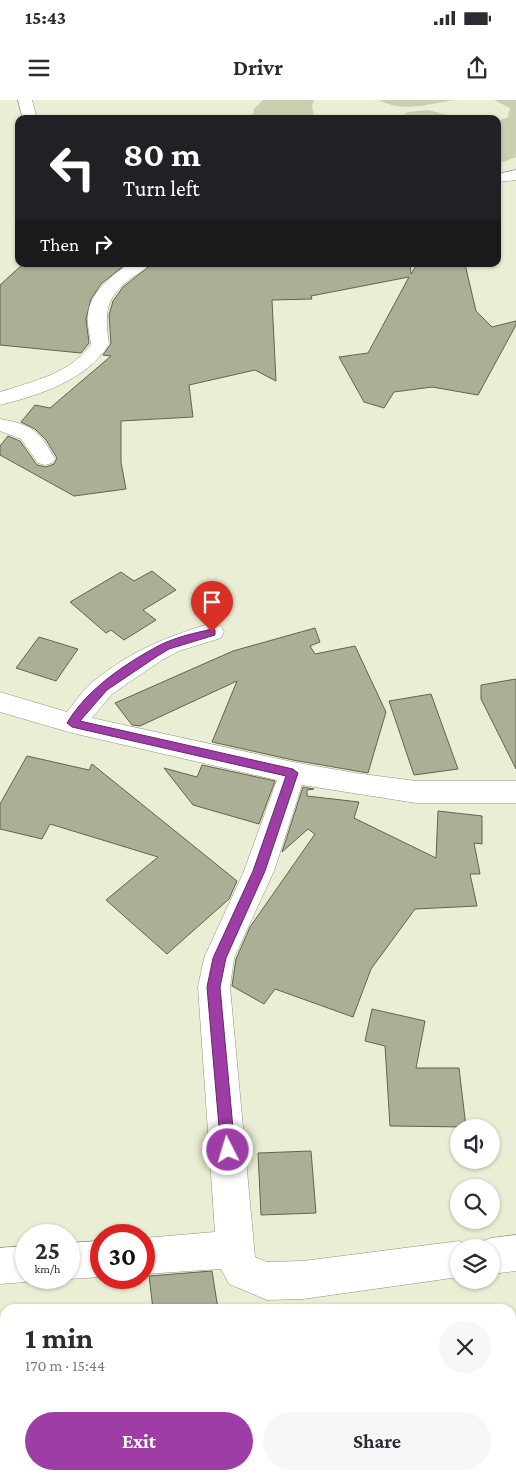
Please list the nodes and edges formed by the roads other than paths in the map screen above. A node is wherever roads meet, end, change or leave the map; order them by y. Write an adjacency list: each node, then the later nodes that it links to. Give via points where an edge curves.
1 (25, 100): 2 (street)
2 (29, 115)
3 (516, 175): 4 (street)
4 (501, 178)
5 (137, 267): 6 (street, via 120,279 102,299 97,312 100,344 88,360 51,381)
6 (0, 399)
7 (0, 425): 8 (street, via 32,436)
8 (45, 459)
9 (212, 632): 11 (street, via 152,654 103,687)
10 (0, 702): 11 (street)
11 (72, 723): 12 (street)
12 (293, 773): 13 (street, via 416,792); 14 (street, via 259,871 220,958 214,987)
13 (516, 792)
14 (234, 1247): 16 (street); 18 (street, via 242,1271 267,1281 303,1280)
15 (516, 1253): 17 (street)
16 (155, 1255)
17 (500, 1255)
18 (450, 1260)
19 (15, 1265): 20 (street)
20 (0, 1266)

